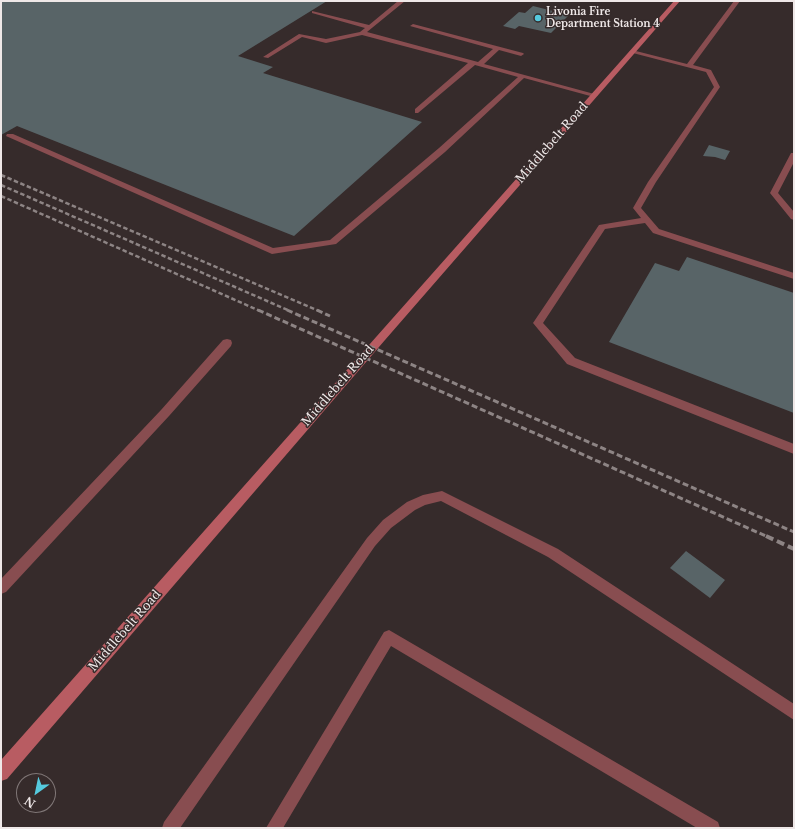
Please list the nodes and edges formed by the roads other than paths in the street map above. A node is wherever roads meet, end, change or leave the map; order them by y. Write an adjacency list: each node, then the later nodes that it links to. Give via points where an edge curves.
1 (402, 1): 6 (lane)
2 (677, 1): 9 (main road, Middlebelt Road)
3 (737, 1): 13 (lane)
4 (314, 12): 6 (lane)
5 (413, 26): 8 (lane)
6 (370, 27): 7 (lane)
7 (362, 33): 11 (lane, via 326,41 301,35); 12 (lane)
8 (498, 48): 10 (lane); 12 (lane)
9 (632, 52): 13 (lane); 15 (main road, Middlebelt Road)
10 (521, 54)
11 (266, 57)
12 (476, 64): 14 (lane); 16 (lane)
13 (689, 66): 20 (lane, via 709,71 717,87 637,208)
14 (523, 76): 15 (lane); 17 (lane, via 442,150 333,242 272,251)
15 (594, 95): 26 (main road, Middlebelt Road)
16 (418, 111)
17 (10, 136)
18 (794, 155): 19 (lane, via 774,193)
19 (794, 217)
20 (646, 220): 21 (lane, via 656,231); 23 (lane, via 602,227 538,322 571,361)
21 (794, 276)
22 (227, 343): 24 (lane)
23 (794, 450)
24 (1, 588)
25 (794, 713): 27 (lane, via 552,553 442,496 423,500 411,506 387,524 371,542)
26 (1, 773)
27 (170, 828)
28 (274, 828): 29 (lane, via 389,637)
29 (712, 828)

